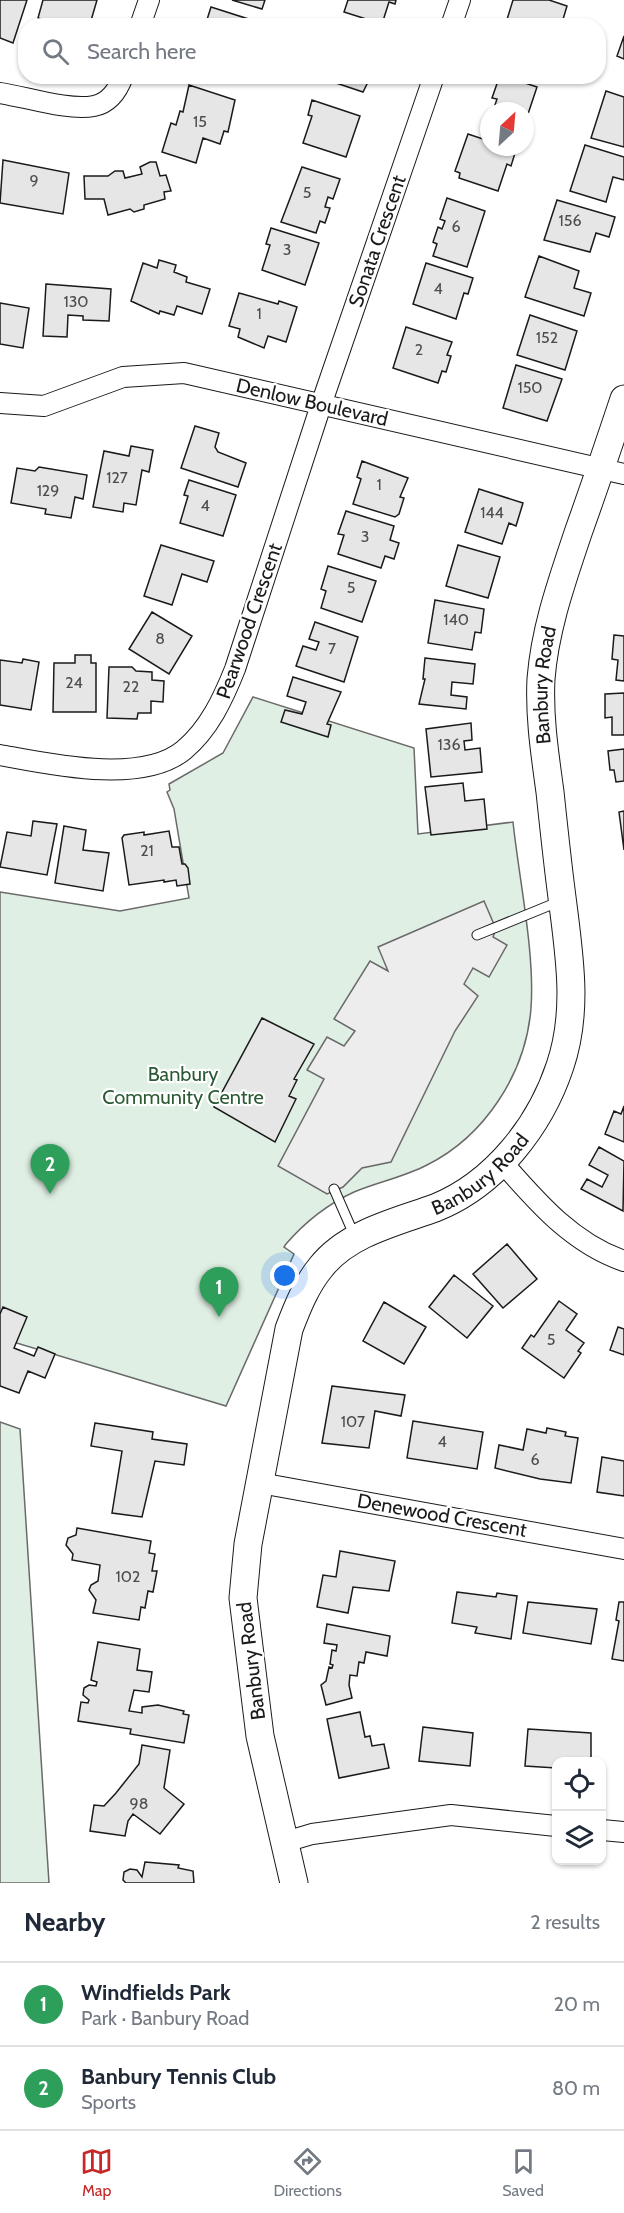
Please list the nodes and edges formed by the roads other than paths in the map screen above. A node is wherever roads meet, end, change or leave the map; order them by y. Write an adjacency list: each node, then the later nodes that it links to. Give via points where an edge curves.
1 (149, 0): 3 (street)
2 (460, 0): 4 (street)
3 (143, 18)
4 (454, 18)
5 (119, 84): 7 (street, via 114,94 95,106)
6 (431, 84): 10 (street, Sonata Crescent)
7 (0, 93)
8 (624, 399): 11 (street, Banbury Road)
9 (0, 403): 10 (street, Denlow Boulevard, via 44,406 123,377 184,373)
10 (321, 405): 11 (street, Denlow Boulevard); 12 (street, Pearwood Crescent, via 235,669 221,704 183,751 152,766 118,771)
11 (612, 471): 13 (street, Banbury Road, via 556,596 541,680)
12 (0, 755)
13 (562, 900): 14 (lane); 15 (street, Banbury Road, via 571,976 569,1033 546,1101 523,1139)
14 (477, 935)
15 (502, 1161): 17 (street, Banbury Road, via 476,1184 438,1206); 18 (street, via 557,1221 582,1240)
16 (334, 1189): 17 (lane)
17 (356, 1239): 19 (street, Banbury Road, via 321,1266 299,1301 289,1329)
18 (624, 1261)
19 (260, 1483): 20 (street, Denewood Crescent); 24 (street, Banbury Road, via 248,1544 243,1598 245,1635 260,1736)
20 (624, 1549)
21 (552, 1826): 24 (street, via 451,1815 323,1832)
22 (606, 1830): 23 (street)
23 (624, 1832)
24 (285, 1842): 25 (street, Banbury Road)
25 (294, 1883)

